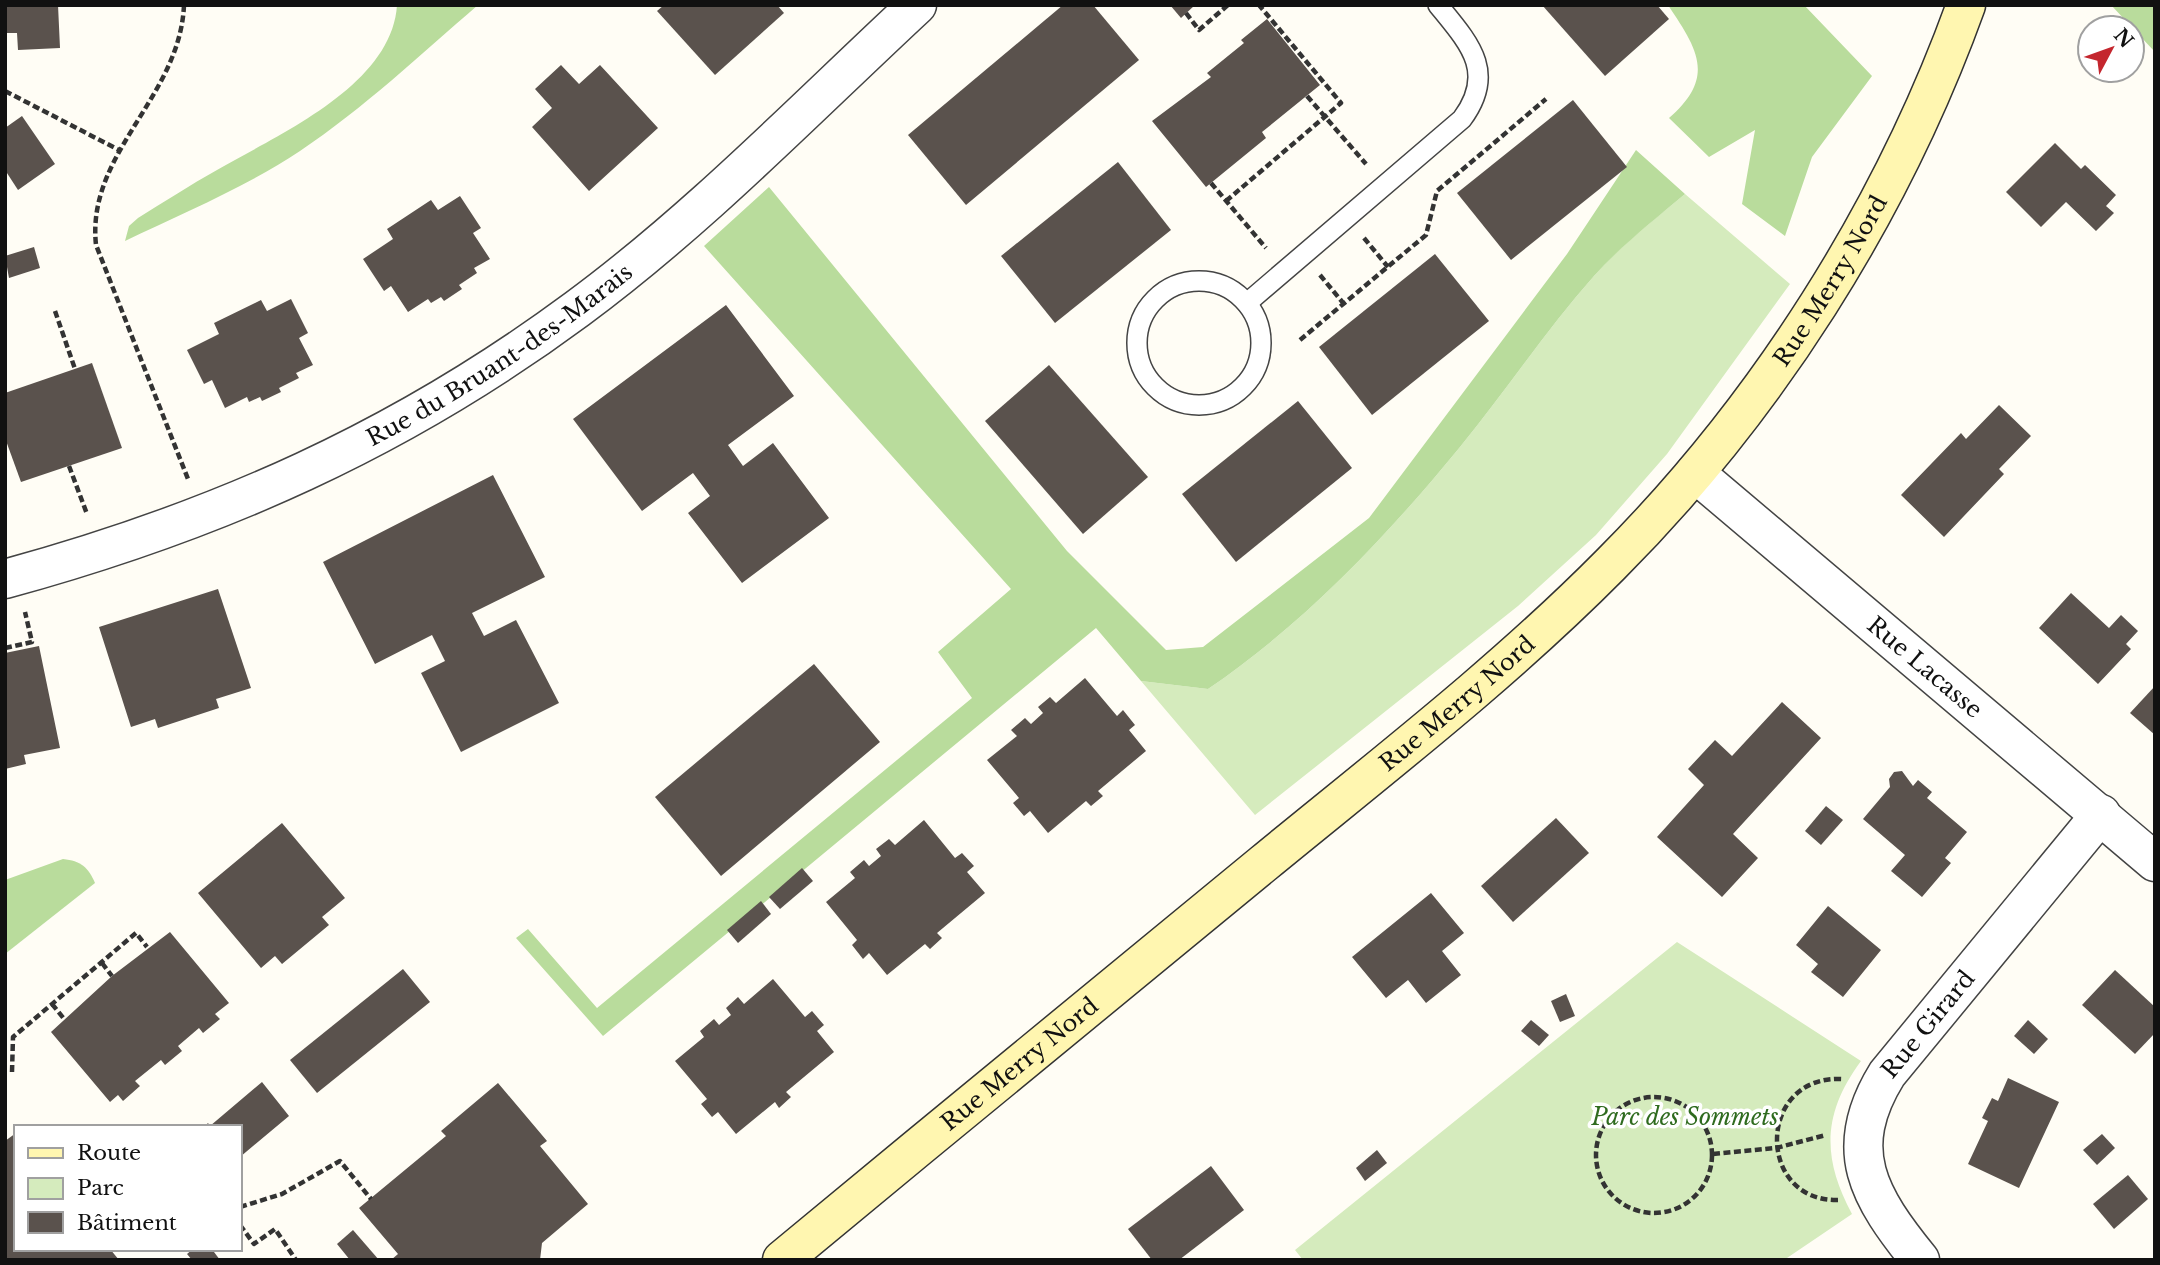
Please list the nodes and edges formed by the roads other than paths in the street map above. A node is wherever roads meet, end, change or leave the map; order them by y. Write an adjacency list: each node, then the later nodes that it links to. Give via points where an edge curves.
1 (917, 5): 6 (street, Rue du Bruant-des-Marais, via 684,220 580,307 452,393 291,480 203,516)
2 (1438, 5): 4 (lane, via 1475,55 1478,89 1472,106)
3 (1966, 5): 5 (main road, Rue Merry Nord, via 1932,90 1865,225 1786,353)
4 (1247, 303): 4 (lane, via 1214,282 1194,281 1158,296 1145,312 1138,350 1143,370 1155,386 1170,398 1212,404 1232,396 1248,382 1262,342 1258,321)
5 (1695, 472): 7 (street, Rue Lacasse); 9 (main road, Rue Merry Nord, via 1612,563 1494,672)
6 (11, 578)
7 (2101, 814): 8 (street, Rue Lacasse); 10 (street, Rue Girard, via 1887,1073 1870,1107 1863,1153 1870,1189 1879,1208)
8 (2155, 862)
9 (782, 1260)
10 (1920, 1260)

